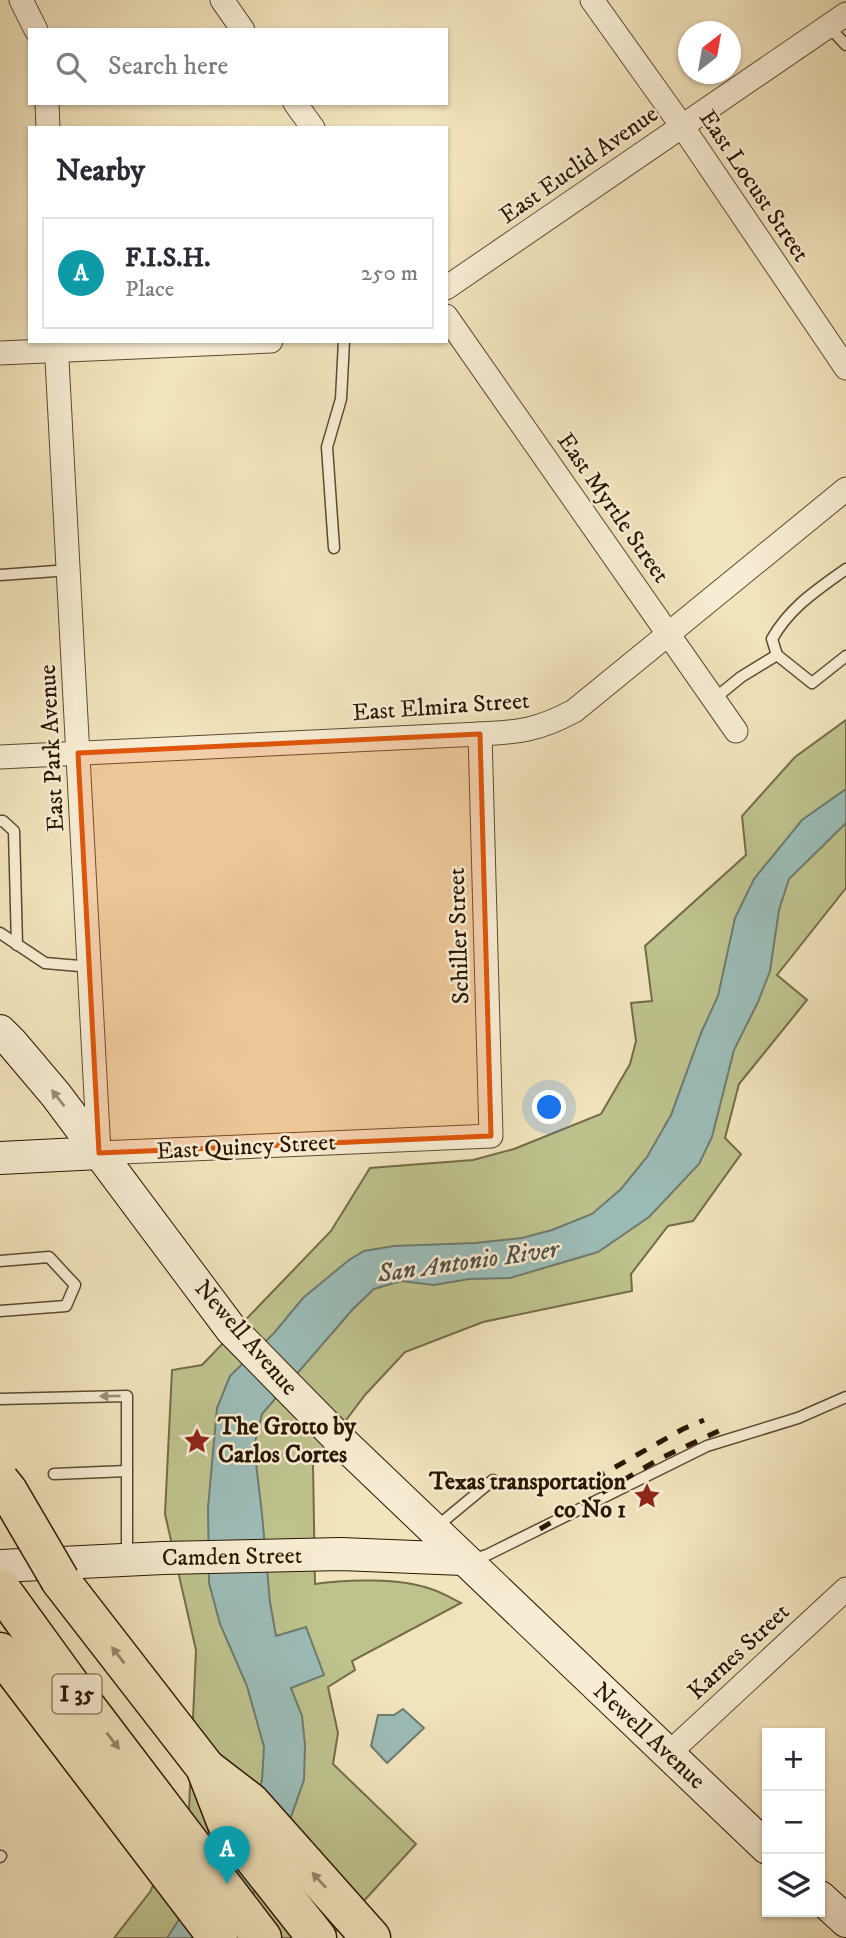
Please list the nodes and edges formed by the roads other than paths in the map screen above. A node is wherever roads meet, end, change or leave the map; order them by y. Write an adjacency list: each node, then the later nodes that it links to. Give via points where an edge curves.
1 (22, 0): 5 (street)
2 (222, 0): 6 (street)
3 (592, 0): 12 (street, East Locust Street)
4 (837, 20): 7 (lane); 12 (street, East Euclid Avenue)
5 (35, 28)
6 (242, 28)
7 (846, 46)
8 (47, 105): 10 (street)
9 (296, 105): 11 (street)
10 (48, 126)
11 (312, 126)
12 (682, 126): 13 (street, East Euclid Avenue); 19 (street, East Locust Street)
13 (448, 287)
14 (448, 319): 25 (street, East Myrtle Street)
15 (164, 343): 17 (street)
16 (344, 343): 21 (lane, via 341,399 327,447)
17 (57, 345): 18 (street); 23 (street, East Park Avenue)
18 (0, 353)
19 (846, 368)
20 (846, 489): 25 (street, East Elmira Street)
21 (334, 548)
22 (846, 569): 26 (lane, via 782,620 772,639)
23 (70, 570): 24 (lane); 31 (street, East Park Avenue)
24 (0, 575)
25 (669, 634): 28 (street, East Myrtle Street); 30 (street, East Elmira Street, via 556,720 525,732)
26 (777, 655): 27 (lane, via 811,683); 28 (lane)
27 (846, 656)
28 (714, 699): 29 (street, East Myrtle Street)
29 (737, 731)
30 (480, 734): 31 (street, East Elmira Street); 38 (street, Schiller Street)
31 (78, 753): 32 (street, East Elmira Street); 36 (street, East Park Avenue)
32 (0, 757)
33 (0, 821): 35 (lane, via 13,831)
34 (0, 933): 35 (lane)
35 (17, 945): 36 (lane, via 45,963)
36 (91, 967): 39 (street, East Park Avenue)
37 (0, 1031): 39 (main road, Newell Avenue, one-way to 37)
38 (491, 1136): 39 (street, East Quincy Street)
39 (99, 1153): 40 (main road, East Quincy Street); 50 (main road, Newell Avenue, via 231,1329)
40 (0, 1158)
41 (0, 1261): 42 (lane, via 49,1257 75,1285 66,1306)
42 (0, 1311)
43 (846, 1397): 52 (lane, via 798,1418 707,1446 487,1555)
44 (0, 1399): 45 (lane, one-way to 44, via 127,1396)
45 (127, 1471): 46 (lane); 51 (lane)
46 (54, 1474)
47 (493, 1480): 50 (lane)
48 (0, 1481): 54 (highway, I 35, bridge)
49 (0, 1525): 54 (highway, I 35, bridge)
50 (433, 1530): 52 (main road, Newell Avenue)
51 (128, 1559): 52 (main road, Camden Street, via 341,1554); 53 (main road, Camden Street)
52 (463, 1559): 61 (main road, Newell Avenue)
53 (0, 1566)
54 (60, 1580): 62 (highway, I 35, one-way to 54)
55 (0, 1588): 60 (highway, I 35)
56 (846, 1589): 61 (street, Karnes Street)
57 (0, 1605): 60 (highway)
58 (0, 1652): 68 (highway)
59 (0, 1667): 67 (highway)
60 (87, 1708): 69 (highway, I 35, one-way to 69)
61 (667, 1755): 63 (main road, Newell Avenue)
62 (205, 1767): 66 (highway, one-way to 62, via 250,1802); 70 (highway, I 35, via 228,1824)
63 (762, 1843)
64 (825, 1902): 65 (main road)
65 (846, 1921)
66 (370, 1936)
67 (202, 1938)
68 (218, 1938)
69 (262, 1938)
70 (317, 1938)

